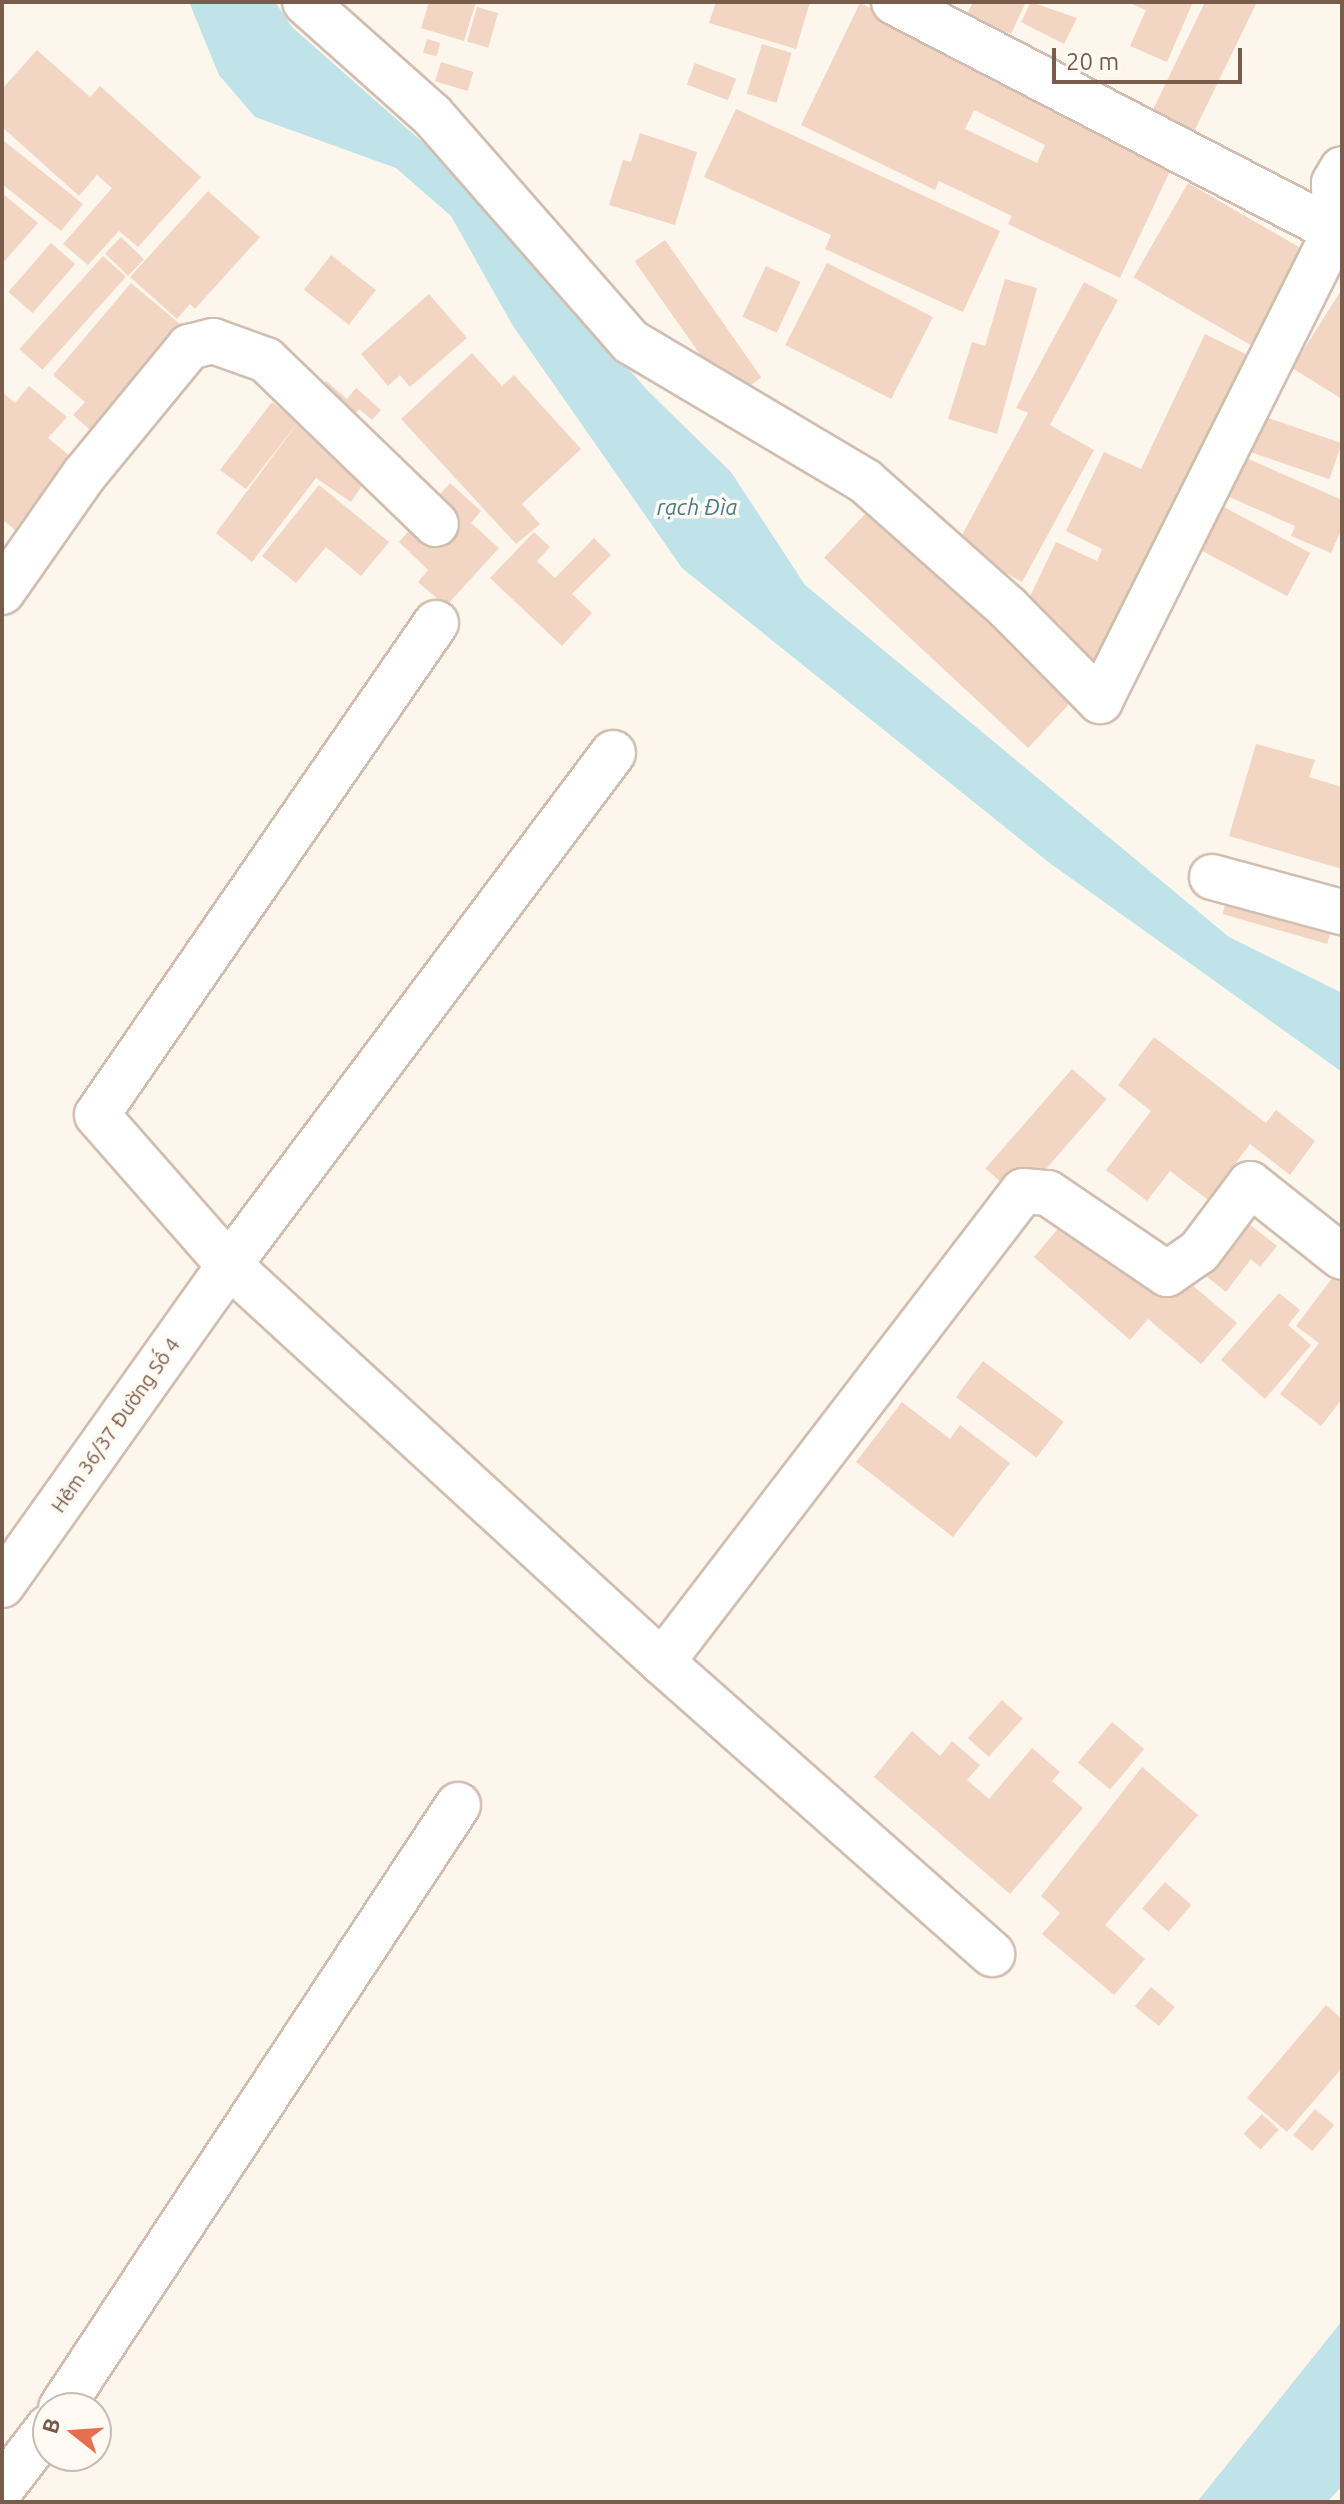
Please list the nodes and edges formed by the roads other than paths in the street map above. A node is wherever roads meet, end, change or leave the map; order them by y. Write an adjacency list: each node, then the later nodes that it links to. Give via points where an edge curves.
1 (305, 2): 4 (street, via 432,115 631,342 865,481 1008,608 1100,701)
2 (894, 2): 4 (street)
3 (1342, 169): 4 (street, via 1334,183)
4 (1335, 231)
5 (436, 524): 6 (street, via 266,360 213,341 189,347 84,475)
6 (2, 592)
7 (436, 623): 12 (street, via 97,1115)
8 (613, 753): 12 (street, Hẻm 36/37 Đường Số 4)
9 (1212, 877): 10 (street)
10 (1342, 912)
11 (1342, 1257): 14 (street, via 1250,1184 1199,1252 1167,1274 1048,1193 1023,1191)
12 (229, 1265): 13 (street, Hẻm 36/37 Đường Số 4); 14 (street)
13 (2, 1585)
14 (662, 1662): 16 (street)
15 (458, 1805): 17 (street)
16 (992, 1954)
17 (72, 2392)
18 (32, 2449): 19 (street)
19 (2, 2488)

